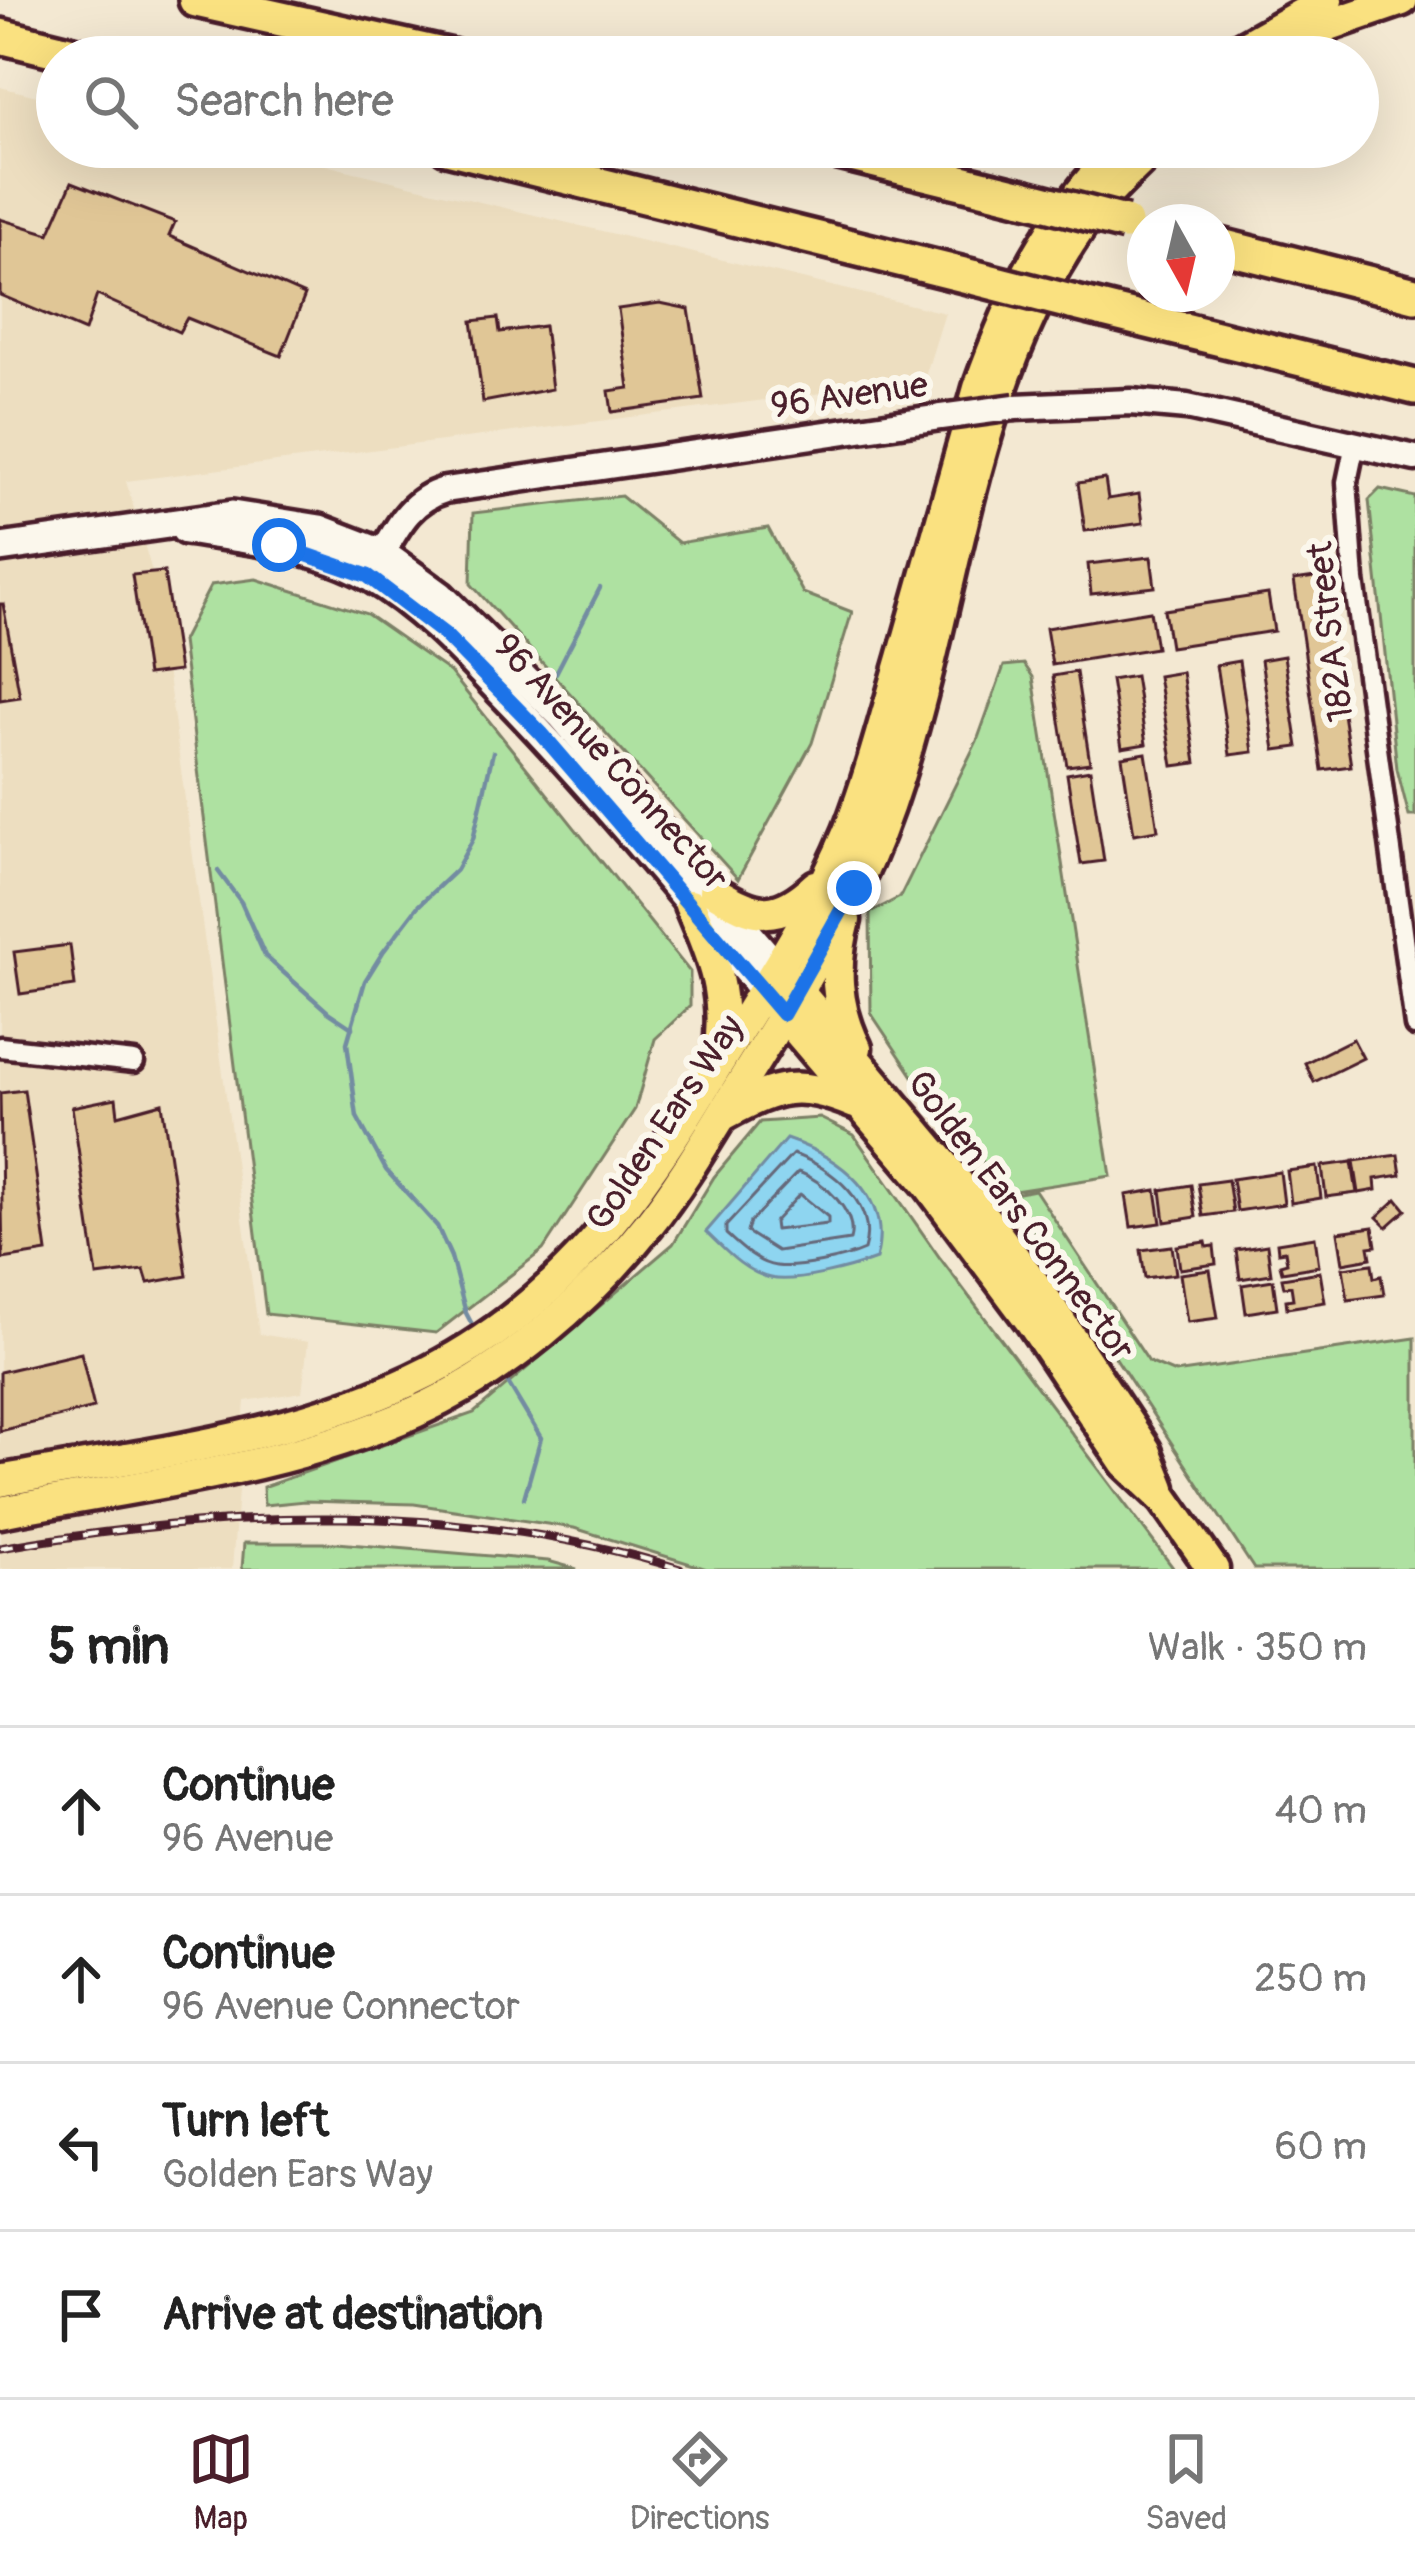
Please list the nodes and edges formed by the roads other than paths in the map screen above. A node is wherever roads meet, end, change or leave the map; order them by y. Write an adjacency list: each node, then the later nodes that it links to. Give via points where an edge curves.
1 (196, 0): 5 (highway)
2 (1327, 0): 6 (main road)
3 (1402, 0): 7 (main road)
4 (0, 36): 8 (highway)
5 (358, 36)
6 (1263, 36)
7 (1310, 36)
8 (36, 45)
9 (532, 168): 16 (highway, bridge)
10 (905, 168): 13 (highway, bridge)
11 (1102, 168): 21 (main road, Golden Ears Way, via 1060,214 1001,326)
12 (1135, 168): 21 (main road, Golden Ears Way, via 1082,225 1024,330 885,816)
13 (1127, 223)
14 (1235, 250): 15 (highway)
15 (1415, 295)
16 (1415, 387)
17 (1355, 444): 18 (street, 96 Avenue); 20 (street, 96 Avenue, bridge, via 1187,407 1016,407 445,490 410,508); 24 (street, 182A Street, via 1347,482 1354,580)
18 (1415, 458)
19 (0, 548): 20 (main road, via 157,526)
20 (375, 565): 22 (main road, 96 Avenue Connector)
21 (842, 881): 22 (main road, via 774,912); 23 (main road, Golden Ears Way); 28 (main road, via 837,981)
22 (702, 898): 23 (main road, 96 Avenue Connector); 27 (main road, via 723,997)
23 (781, 991): 27 (main road, Golden Ears Way); 28 (main road, Golden Ears Connector); 29 (main road, Golden Ears Way)
24 (1415, 1026)
25 (0, 1047): 26 (street)
26 (134, 1062)
27 (718, 1063): 30 (main road, Golden Ears Way)
28 (869, 1096): 29 (main road, via 785,1088); 33 (main road, Golden Ears Connector, via 1125,1462 1164,1499)
29 (720, 1117): 30 (main road, Golden Ears Way, via 652,1221)
30 (578, 1281): 31 (main road, Golden Ears Way, via 374,1397 265,1430); 32 (main road, Golden Ears Way, via 512,1355 362,1434)
31 (0, 1481)
32 (0, 1512)
33 (1213, 1569)

